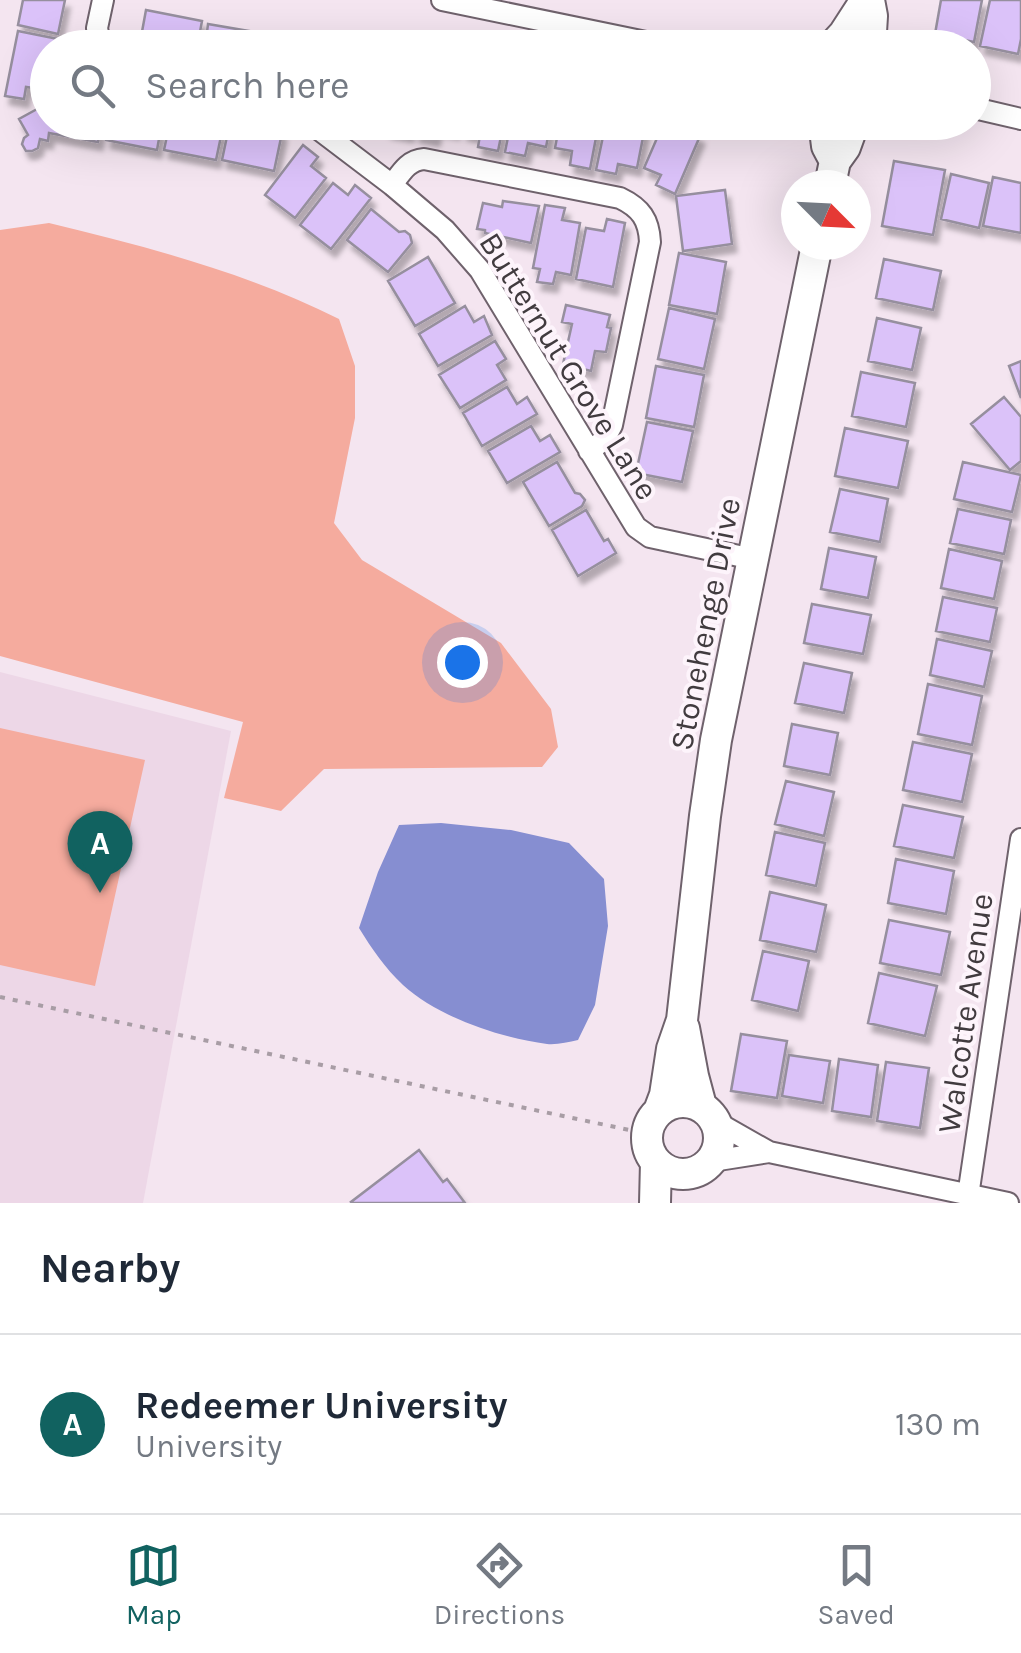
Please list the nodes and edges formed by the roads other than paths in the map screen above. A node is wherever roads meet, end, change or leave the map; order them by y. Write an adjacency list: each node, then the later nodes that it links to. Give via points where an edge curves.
1 (103, 0): 6 (street)
2 (442, 0): 5 (street)
3 (560, 0): 5 (street)
4 (867, 0): 8 (street); 9 (street)
5 (555, 23): 7 (street)
6 (97, 30)
7 (589, 30)
8 (847, 30)
9 (871, 30)
10 (991, 112): 11 (street)
11 (1021, 119)
12 (333, 140): 17 (street, Butternut Grove Lane)
13 (826, 140): 15 (street)
14 (848, 140): 16 (street)
15 (831, 170)
16 (834, 170)
17 (392, 185): 19 (street, Butternut Grove Lane, via 480,270); 19 (street, via 424,158 620,198 643,214 650,242 612,426)
18 (815, 260): 20 (street, Stonehenge Drive)
19 (589, 451): 20 (street, Butternut Grove Lane, via 629,518 650,537)
20 (753, 559): 22 (street, Stonehenge Drive, via 704,816)
21 (1021, 839): 28 (street, Walcotte Avenue)
22 (682, 1020): 23 (street, Stonehenge Drive); 24 (street, Stonehenge Drive)
23 (659, 1111): 24 (street, via 691,1102); 26 (street, via 648,1130)
24 (709, 1114): 25 (street); 27 (street, via 720,1142)
25 (769, 1152): 27 (street); 28 (street)
26 (656, 1162): 27 (street, via 674,1174); 29 (street)
27 (704, 1167): 30 (street)
28 (968, 1196): 31 (street)
29 (655, 1203)
30 (675, 1203)
31 (1008, 1203)

